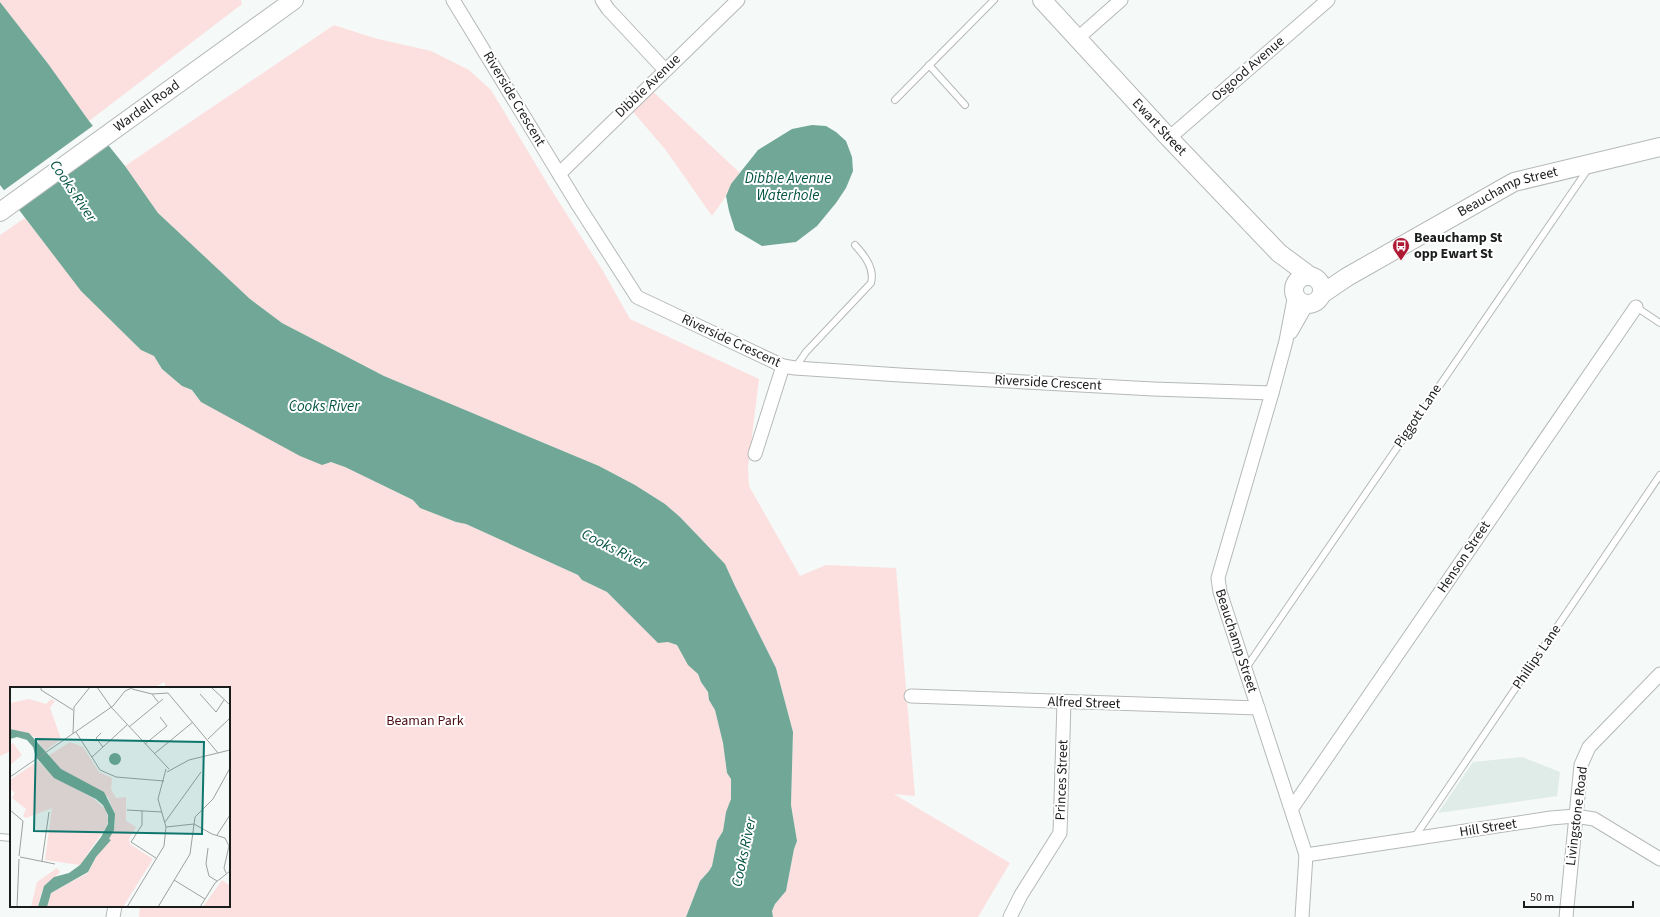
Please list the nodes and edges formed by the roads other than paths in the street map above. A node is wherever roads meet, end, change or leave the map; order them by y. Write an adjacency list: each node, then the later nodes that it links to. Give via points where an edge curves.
1 (294, 0): 18 (street, Wardell Road)
2 (454, 0): 17 (street, Riverside Crescent)
3 (602, 0): 11 (street)
4 (738, 0): 11 (street, Dibble Avenue)
5 (994, 0): 10 (lane)
6 (1042, 0): 9 (street, Ewart Street)
7 (1121, 0): 9 (street)
8 (1328, 0): 14 (street, Osgood Avenue)
9 (1078, 38): 14 (street, Ewart Street)
10 (929, 65): 12 (lane); 13 (lane)
11 (665, 70): 17 (street, Dibble Avenue)
12 (895, 100)
13 (965, 105)
14 (1169, 138): 20 (street, Ewart Street, via 1280,253)
15 (1660, 147): 16 (street, Beauchamp Street)
16 (1592, 163): 20 (street, Beauchamp Street, via 1514,182 1347,277); 27 (lane, Piggott Lane)
17 (559, 174): 23 (street, Riverside Crescent, via 637,297)
18 (3, 210)
19 (855, 245): 23 (lane, via 866,259 872,273 871,282)
20 (1308, 288): 24 (street, Beauchamp Street, via 1286,341)
21 (1636, 307): 22 (lane); 32 (street, Henson Street)
22 (1660, 323)
23 (789, 367): 24 (street, Riverside Crescent, via 1138,388); 25 (street)
24 (1272, 393): 27 (street, Beauchamp Street, via 1218,578 1220,592)
25 (755, 454)
26 (1660, 475): 36 (lane, Phillips Lane)
27 (1245, 669): 31 (street, Beauchamp Street)
28 (1660, 674): 33 (street, Livingstone Road, via 1589,747 1581,765)
29 (910, 696): 30 (street, Alfred Street)
30 (1064, 702): 31 (street, Alfred Street); 41 (street, Princes Street, via 1060,833)
31 (1258, 708): 32 (street, Beauchamp Street)
32 (1292, 808): 37 (street, Beauchamp Street)
33 (1575, 816): 36 (street, Hill Street); 38 (street, Hill Street, via 1594,819); 43 (street, Livingstone Road)
34 (0, 837): 35 (lane)
35 (10, 838)
36 (1413, 840): 37 (street, Hill Street)
37 (1306, 855): 42 (street, Beauchamp Street)
38 (1660, 859)
39 (115, 907): 40 (street)
40 (113, 917)
41 (1010, 917)
42 (1302, 917)
43 (1566, 917)

